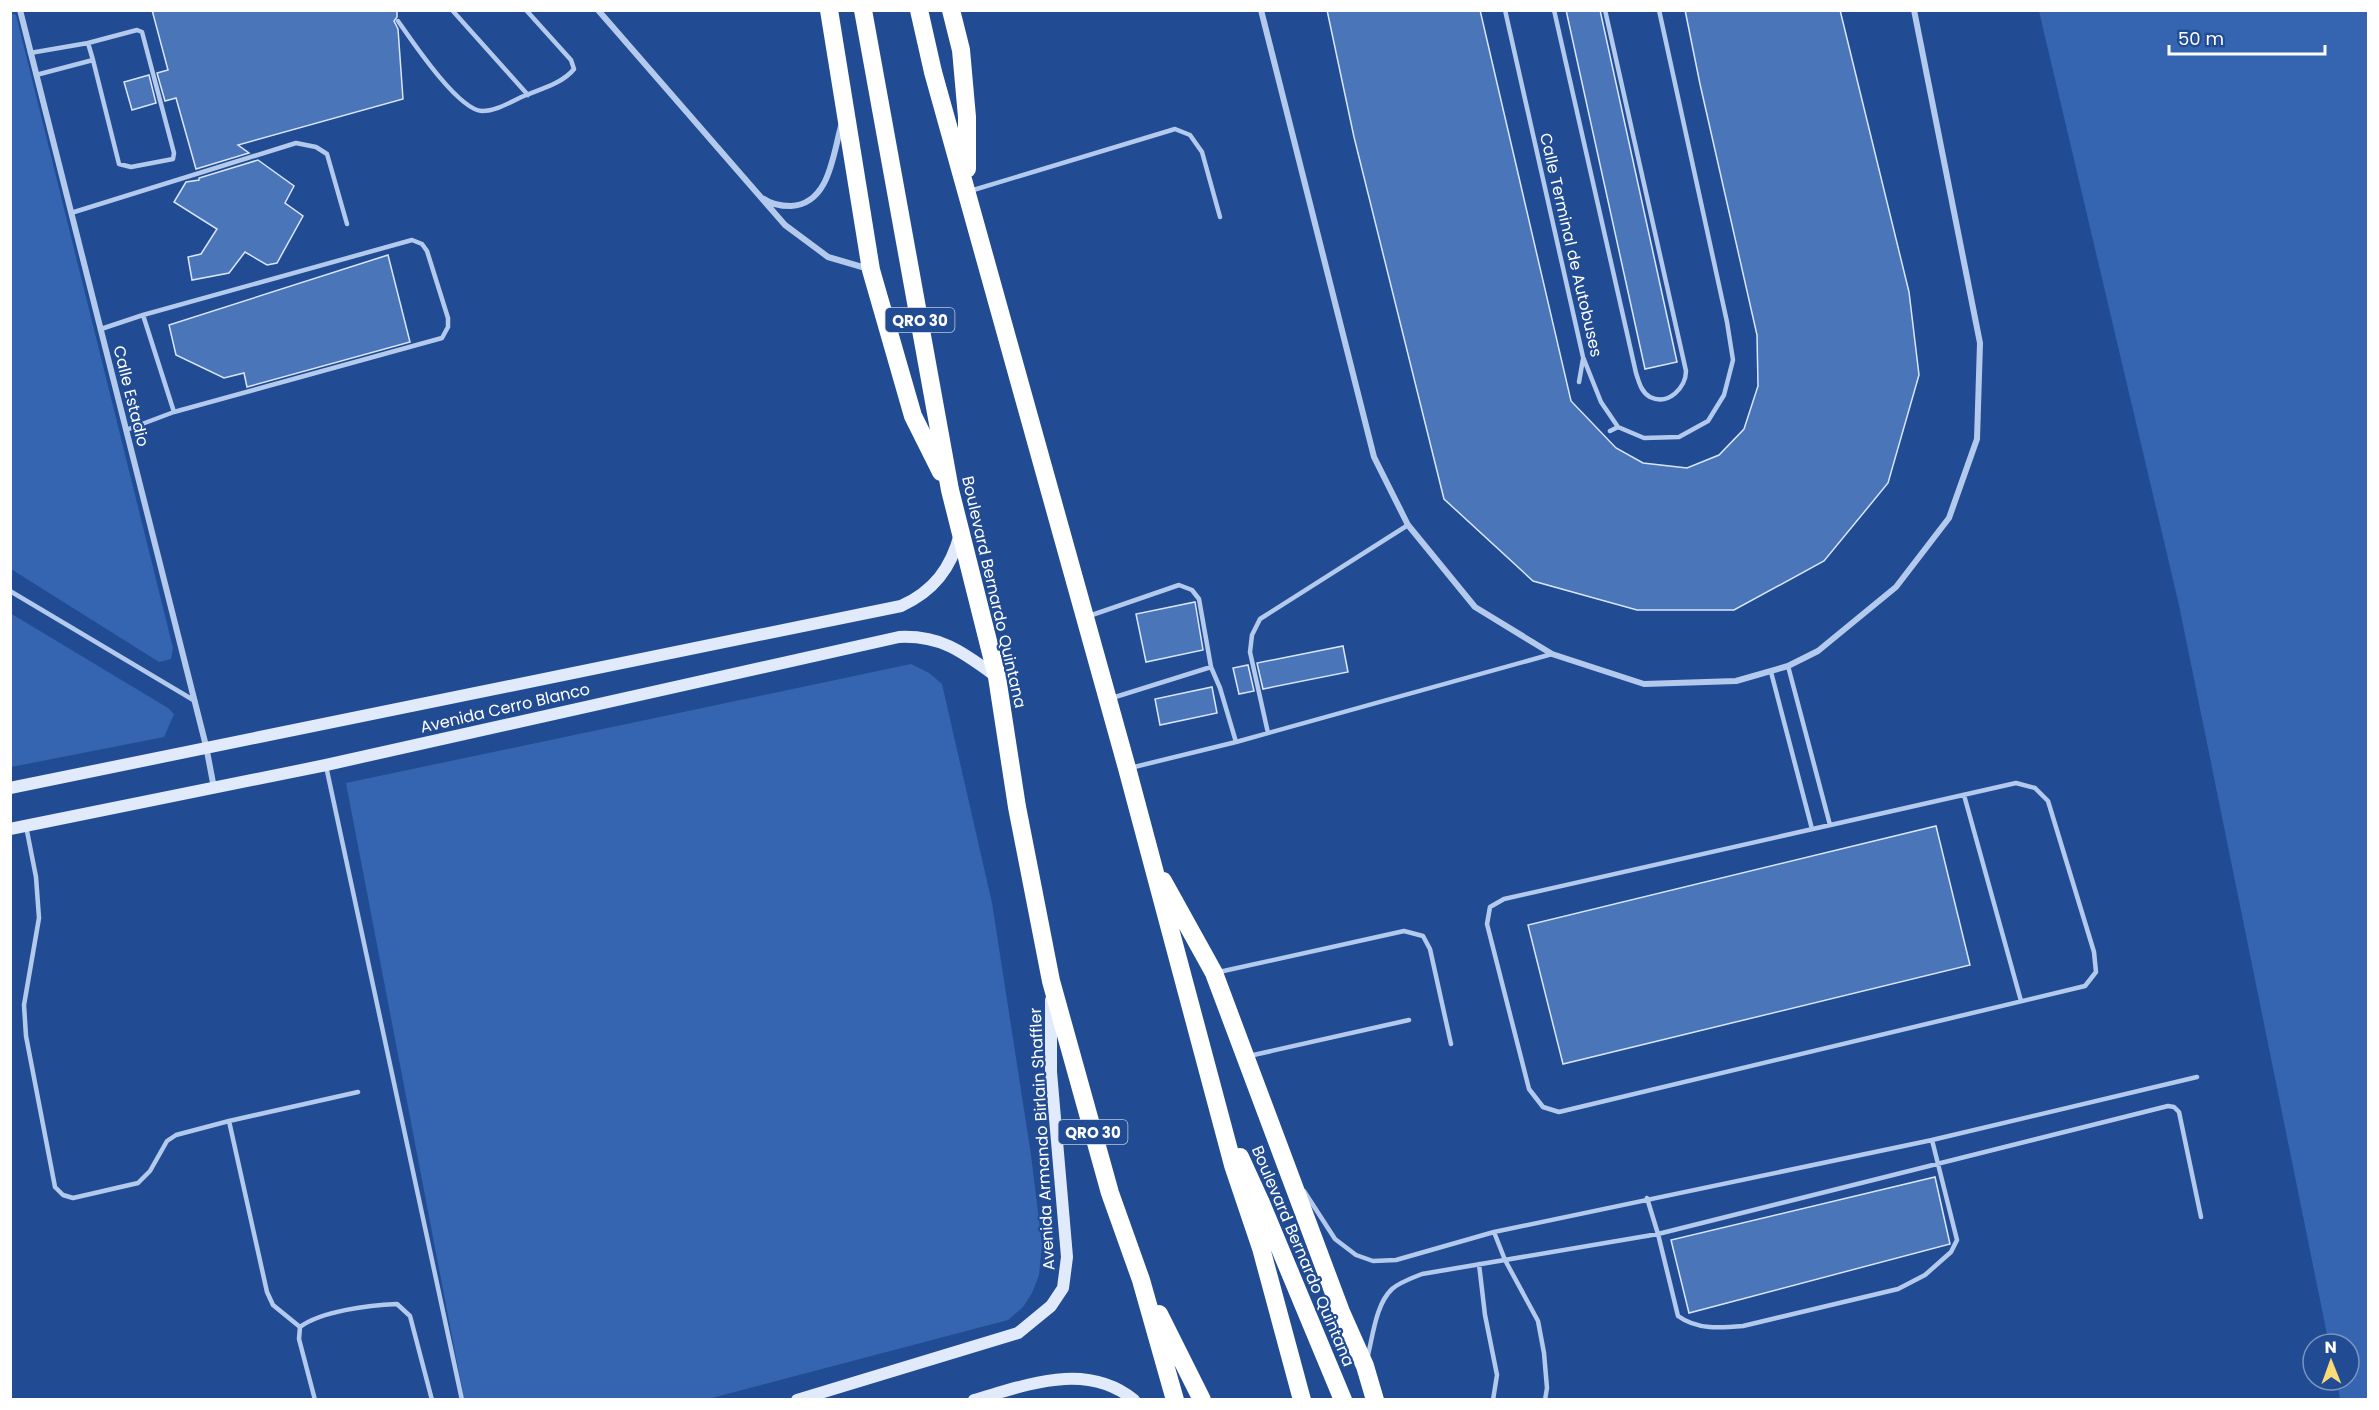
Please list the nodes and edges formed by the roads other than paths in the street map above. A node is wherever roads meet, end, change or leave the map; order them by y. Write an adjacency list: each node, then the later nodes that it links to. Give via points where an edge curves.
1 (20, 10): 17 (street, Calle Estadio)
2 (452, 10): 20 (lane)
3 (526, 10): 20 (lane, via 571,60 574,69 568,76)
4 (598, 10): 22 (street)
5 (829, 10): 21 (highway)
6 (863, 10): 36 (highway, Boulevard Bernardo Quintana / QRO 30)
7 (919, 10): 23 (highway, Boulevard Bernardo Quintana)
8 (951, 10): 23 (highway, via 961,50 967,117)
9 (1261, 10): 37 (street, via 1374,457)
10 (1505, 10): 30 (lane, Calle Terminal de Autobuses)
11 (1554, 10): 12 (lane, via 1636,373 1641,388 1651,397 1662,398 1676,395 1686,381 1686,371)
12 (1605, 10)
13 (1659, 10): 33 (lane, via 1733,360 1724,395 1708,421 1680,437 1644,438)
14 (1914, 10): 42 (street, via 1980,343 1977,439 1949,518 1896,588 1818,651)
15 (398, 21): 20 (lane, via 450,89 472,108 496,108)
16 (88, 43): 17 (lane); 18 (lane); 18 (lane, via 142,32 173,159 130,167 119,164)
17 (30, 53): 19 (street, Calle Estadio)
18 (93, 60): 19 (lane)
19 (36, 75): 24 (street, Calle Estadio)
20 (528, 94)
21 (846, 108): 22 (street, via 830,172 810,200 782,206 767,201); 27 (highway)
22 (755, 190): 27 (street, via 785,225 828,257)
23 (967, 192): 25 (lane, via 1175,129 1190,135 1202,152); 40 (highway, Boulevard Bernardo Quintana)
24 (71, 213): 26 (lane, via 296,143 327,154); 29 (street, Calle Estadio)
25 (1220, 217)
26 (347, 224)
27 (872, 270): 36 (highway, via 913,416)
28 (143, 315): 29 (lane); 32 (lane); 32 (lane, via 412,240 427,251 448,318 442,338)
29 (100, 329): 34 (street, Calle Estadio)
30 (1583, 357): 31 (lane); 33 (lane, Calle Terminal de Autobuses, via 1601,402)
31 (1579, 382)
32 (174, 412): 34 (lane)
33 (1618, 427): 35 (lane)
34 (126, 430): 47 (street, Calle Estadio)
35 (1610, 431)
36 (950, 490): 38 (highway, Boulevard Bernardo Quintana / QRO 30)
37 (1408, 525): 41 (street, via 1475,607); 48 (lane, via 1260,619 1252,635 1250,652)
38 (961, 530): 45 (highway, Boulevard Bernardo Quintana / QRO 30); 50 (main road, Avenida Cerro Blanco, via 939,580 901,606)
39 (10, 591): 47 (lane)
40 (1084, 618): 43 (lane, via 1179,585 1192,590 1199,599); 46 (highway, Boulevard Bernardo Quintana)
41 (1552, 654): 44 (street, via 1644,684 1736,681); 48 (lane)
42 (1788, 666): 44 (street); 56 (lane)
43 (1211, 667): 46 (lane); 49 (lane)
44 (1771, 672): 59 (lane)
45 (997, 677): 51 (main road, Avenida Cerro Blanco, via 941,641 899,637); 62 (highway, Boulevard Bernardo Quintana / QRO 30, via 1017,807)
46 (1106, 700): 52 (highway, Boulevard Bernardo Quintana)
47 (195, 701): 50 (street, Calle Estadio)
48 (1268, 733): 49 (lane)
49 (1236, 741): 52 (lane)
50 (206, 746): 53 (main road, Avenida Cerro Blanco); 54 (street, Calle Estadio)
51 (326, 765): 54 (main road, Avenida Cerro Blanco); 85 (lane)
52 (1127, 768): 60 (highway, Boulevard Bernardo Quintana)
53 (10, 788)
54 (214, 788): 57 (main road, Avenida Cerro Blanco)
55 (1965, 795): 56 (lane); 63 (lane); 63 (lane, via 2016,783 2035,788 2048,801 2094,952 2096,972 2085,986)
56 (1830, 825): 59 (lane)
57 (26, 826): 58 (main road, Avenida Cerro Blanco); 69 (lane, via 39,918 24,1005 26,1036 55,1188 74,1198 138,1183 150,1171 167,1141)
58 (10, 829)
59 (1812, 829): 63 (lane, via 1504,899 1490,907 1487,924 1529,1089 1543,1107 1559,1112)
60 (1148, 853): 61 (highway); 70 (highway, Boulevard Bernardo Quintana)
61 (1214, 973): 65 (lane, via 1404,931 1414,933 1423,936 1430,949); 66 (highway)
62 (1051, 981): 80 (highway, Boulevard Bernardo Quintana / QRO 30, via 1110,1192); 86 (main road, Avenida Armando Birlain Shaffler, via 1052,1072 1067,1257 1063,1288 1051,1306 1018,1333)
63 (2021, 1001)
64 (1409, 1020): 66 (lane)
65 (1451, 1044)
66 (1246, 1056): 72 (highway)
67 (2197, 1077): 71 (lane)
68 (358, 1092): 69 (lane)
69 (229, 1121): 81 (lane, via 263,1281 273,1305)
70 (1224, 1130): 91 (highway, Boulevard Bernardo Quintana); 92 (highway, Boulevard Bernardo Quintana, via 1261,1203)
71 (1932, 1140): 73 (lane); 74 (lane)
72 (1282, 1152): 76 (lane, via 1335,1239 1373,1262 1396,1260); 82 (highway)
73 (1940, 1164): 75 (lane, via 2174,1107 2179,1112); 77 (lane); 77 (lane, via 1957,1240 1951,1252 1925,1275 1898,1289 1743,1326 1718,1329 1688,1323 1678,1316)
74 (1647, 1198): 76 (lane); 77 (lane)
75 (2201, 1217)
76 (1494, 1232): 78 (lane)
77 (1658, 1234): 78 (lane)
78 (1505, 1260): 79 (lane); 95 (lane, via 1538,1321 1544,1353)
79 (1479, 1264): 82 (lane, via 1422,1274 1392,1289 1377,1318); 94 (lane, via 1497,1374)
80 (1141, 1280): 89 (highway, Boulevard Bernardo Quintana / QRO 30); 90 (highway, Boulevard Bernardo Quintana / QRO 30)
81 (300, 1327): 83 (lane, via 299,1339); 84 (lane, via 310,1319 397,1304 410,1316)
82 (1365, 1366): 93 (highway)
83 (315, 1400)
84 (432, 1400)
85 (462, 1400)
86 (797, 1400)
87 (974, 1400): 88 (main road, via 1074,1377 1106,1384)
88 (1134, 1400)
89 (1175, 1400)
90 (1202, 1400)
91 (1302, 1400)
92 (1343, 1400)
93 (1375, 1400)
94 (1493, 1400)
95 (1545, 1400)

